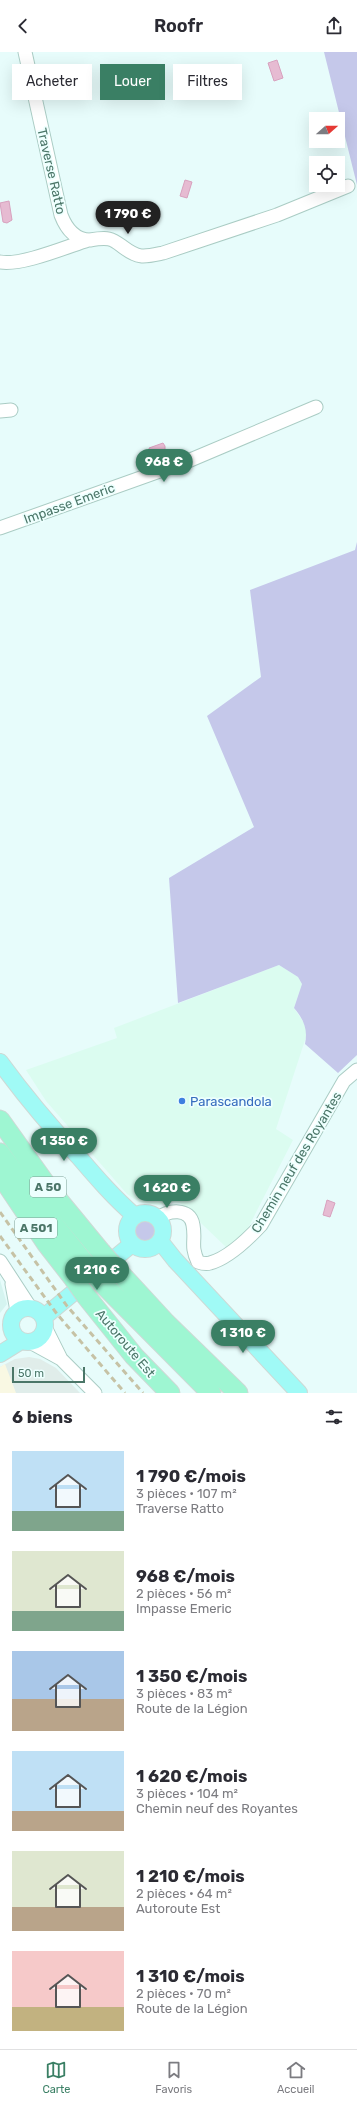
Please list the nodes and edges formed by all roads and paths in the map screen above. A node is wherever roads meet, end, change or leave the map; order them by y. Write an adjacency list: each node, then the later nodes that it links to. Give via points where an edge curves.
1 (26, 52): 3 (street, Traverse Ratto, via 61,215 71,232)
2 (348, 186): 3 (street, Traverse Ratto, via 277,215 164,253 139,257 109,239)
3 (88, 240): 4 (street, via 23,260)
4 (0, 262)
5 (316, 407): 6 (street, Impasse Emeric, via 188,461)
6 (0, 528)
7 (0, 1062): 12 (main road, via 51,1126 118,1201)
8 (357, 1070): 13 (street, Chemin neuf des Royantes, via 344,1081 260,1225 250,1237 228,1254 210,1263 198,1262 193,1251 193,1224 188,1215 176,1211 164,1213)
9 (0, 1120): 23 (highway, A 50, bridge, via 50,1190 100,1252 166,1323)
10 (0, 1153): 26 (highway, A 50, bridge, via 38,1205 102,1283)
11 (0, 1174): 25 (highway, Autoroute Est / A 501, bridge, via 46,1243 86,1296 134,1356)
12 (135, 1216): 13 (main road, via 146,1213); 15 (main road, via 128,1224 127,1230)
13 (157, 1219): 14 (main road, via 162,1226)
14 (160, 1241): 15 (main road, via 147,1249); 27 (main road)
15 (132, 1244): 18 (main road)
16 (0, 1261): 17 (street, via 12,1280)
17 (24, 1309): 18 (main road, via 40,1312); 19 (main road, via 11,1320)
18 (45, 1322): 19 (main road, via 43,1334 38,1339); 22 (street)
19 (21, 1338): 20 (main road); 21 (main road); 22 (street)
20 (0, 1344)
21 (0, 1354)
22 (61, 1359): 24 (street)
23 (235, 1390)
24 (95, 1393)
25 (170, 1393)
26 (211, 1393)
27 (299, 1393)

